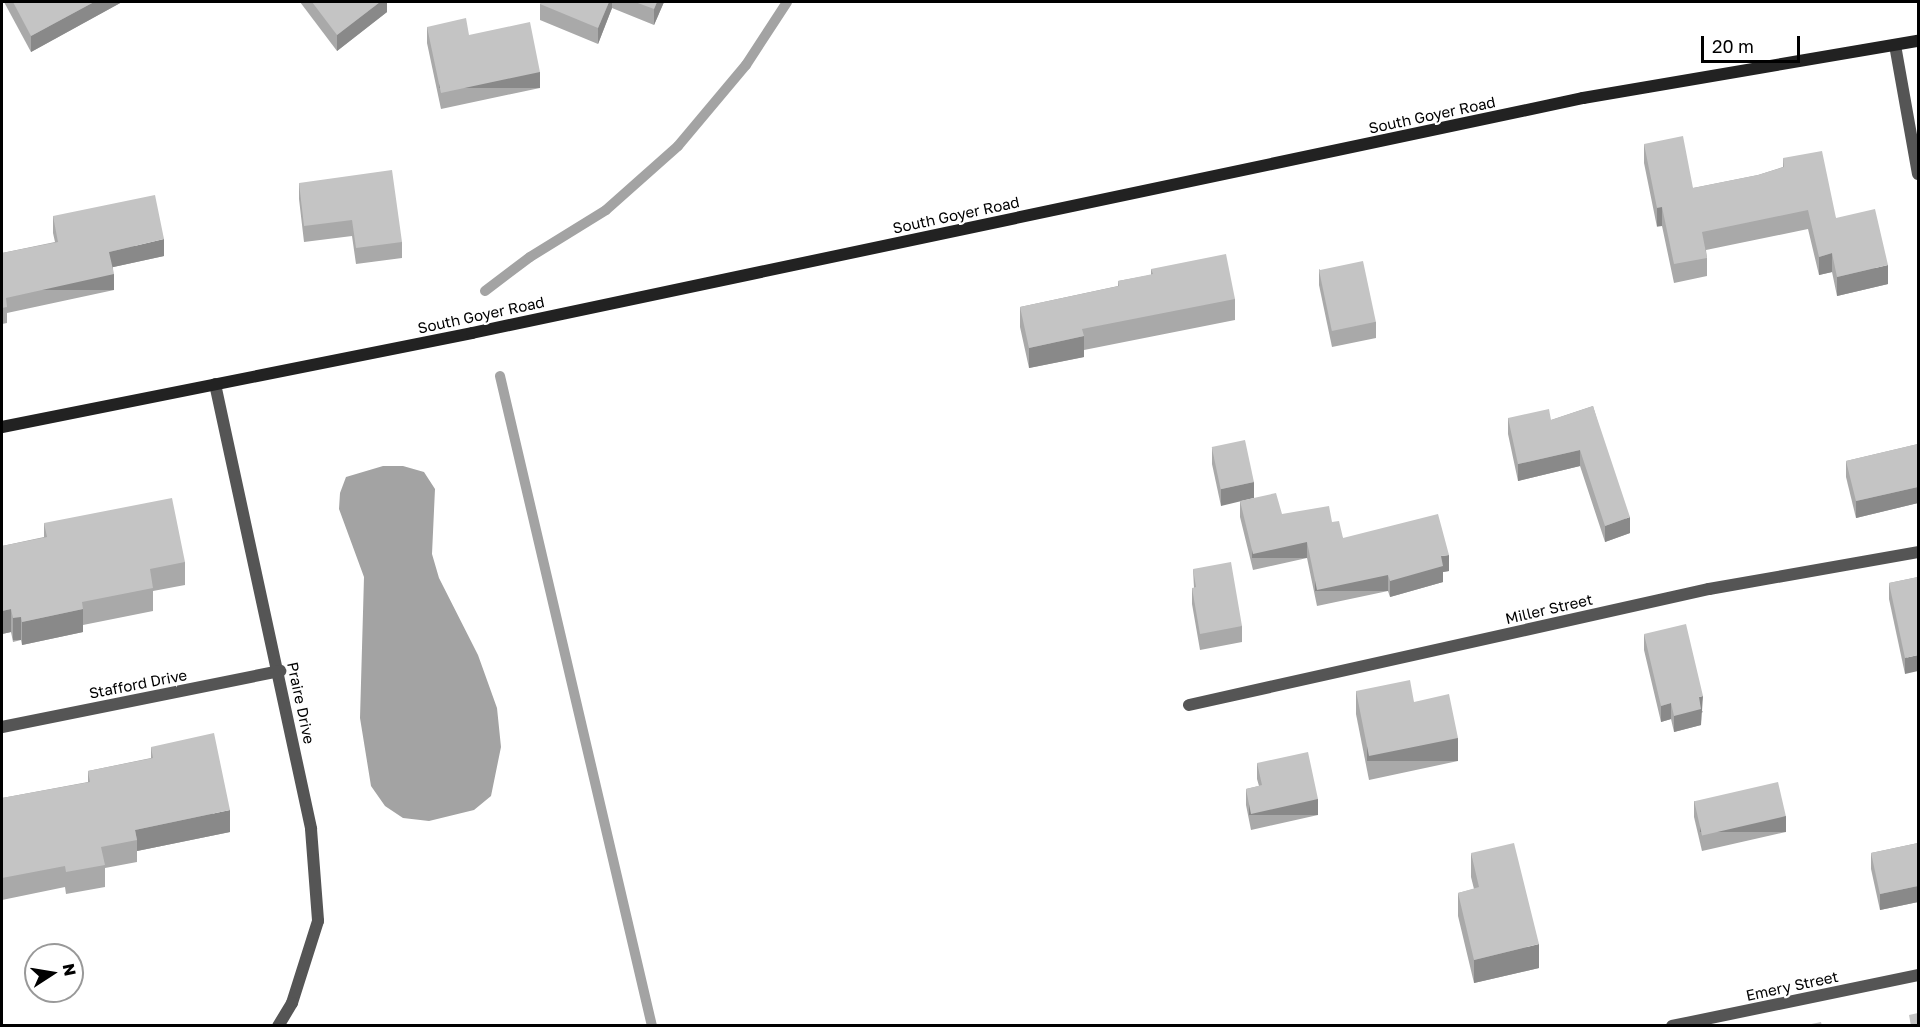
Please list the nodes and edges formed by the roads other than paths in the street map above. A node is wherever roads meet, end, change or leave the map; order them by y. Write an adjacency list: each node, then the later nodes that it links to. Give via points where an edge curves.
1 (1918, 41): 2 (street, South Goyer Road)
2 (1895, 45): 3 (street); 4 (street, South Goyer Road, via 1583,98)
3 (1918, 174)
4 (215, 384): 5 (street, South Goyer Road); 7 (street, Praire Drive)
5 (2, 427)
6 (1918, 552): 8 (street, Miller Street, via 1709,589)
7 (280, 671): 9 (street, Stafford Drive); 11 (street, Praire Drive, via 312,829 318,921 292,1003)
8 (1189, 705)
9 (2, 727)
10 (1918, 975): 12 (street, Emery Street)
11 (278, 1026)
12 (1672, 1026)

